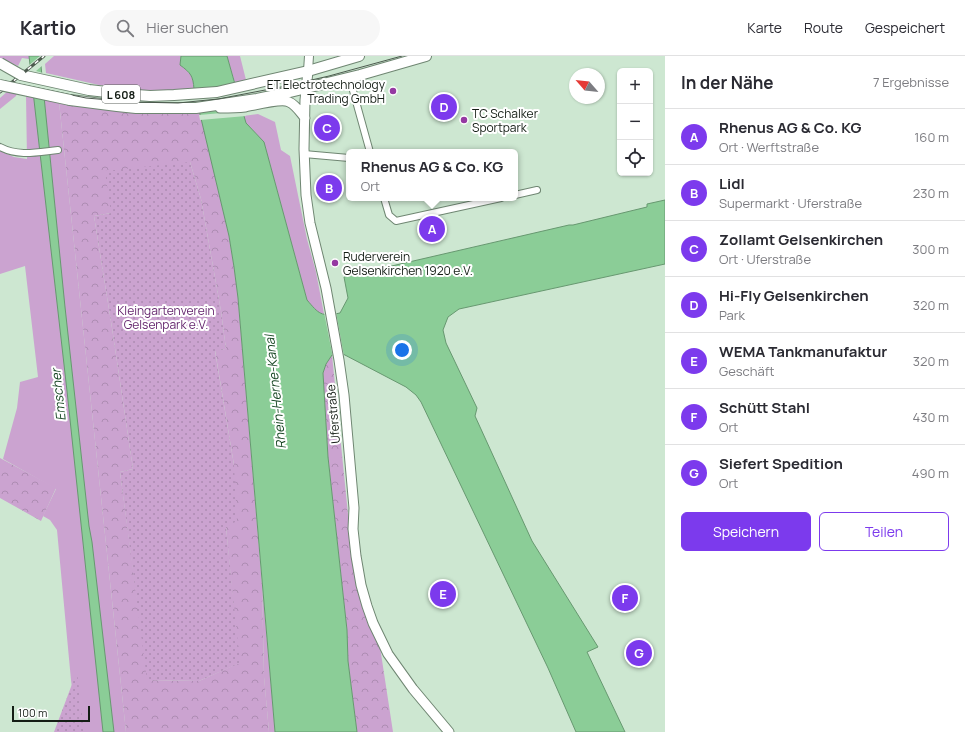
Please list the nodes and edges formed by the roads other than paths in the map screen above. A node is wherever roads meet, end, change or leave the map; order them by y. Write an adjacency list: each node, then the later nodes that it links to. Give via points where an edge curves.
1 (309, 56): 6 (street)
2 (359, 56): 6 (main road, L 608)
3 (426, 56): 10 (main road, L 608)
4 (0, 63): 7 (main road, L 608, bridge)
5 (0, 70): 7 (main road, L 608, bridge)
6 (308, 71): 7 (main road, L 608, via 217,92 150,96 89,90); 10 (main road, Uferstraße)
7 (21, 75)
8 (0, 85): 11 (main road, L 608, bridge, via 70,100 136,108 196,108)
9 (352, 87): 14 (street)
10 (306, 88): 11 (main road, L 608); 12 (main road, Uferstraße)
11 (246, 103): 12 (main road, via 287,101)
12 (305, 118): 16 (main road, Uferstraße)
13 (0, 147): 15 (street, via 11,152 25,153)
14 (369, 149)
15 (58, 150)
16 (304, 154): 17 (street); 22 (main road, Uferstraße, via 308,212 326,288 344,395 354,508 353,529 365,601 388,654)
17 (346, 158)
18 (537, 190): 19 (street)
19 (518, 194)
20 (385, 201): 21 (street, via 389,215 396,221)
21 (487, 201)
22 (449, 732)

